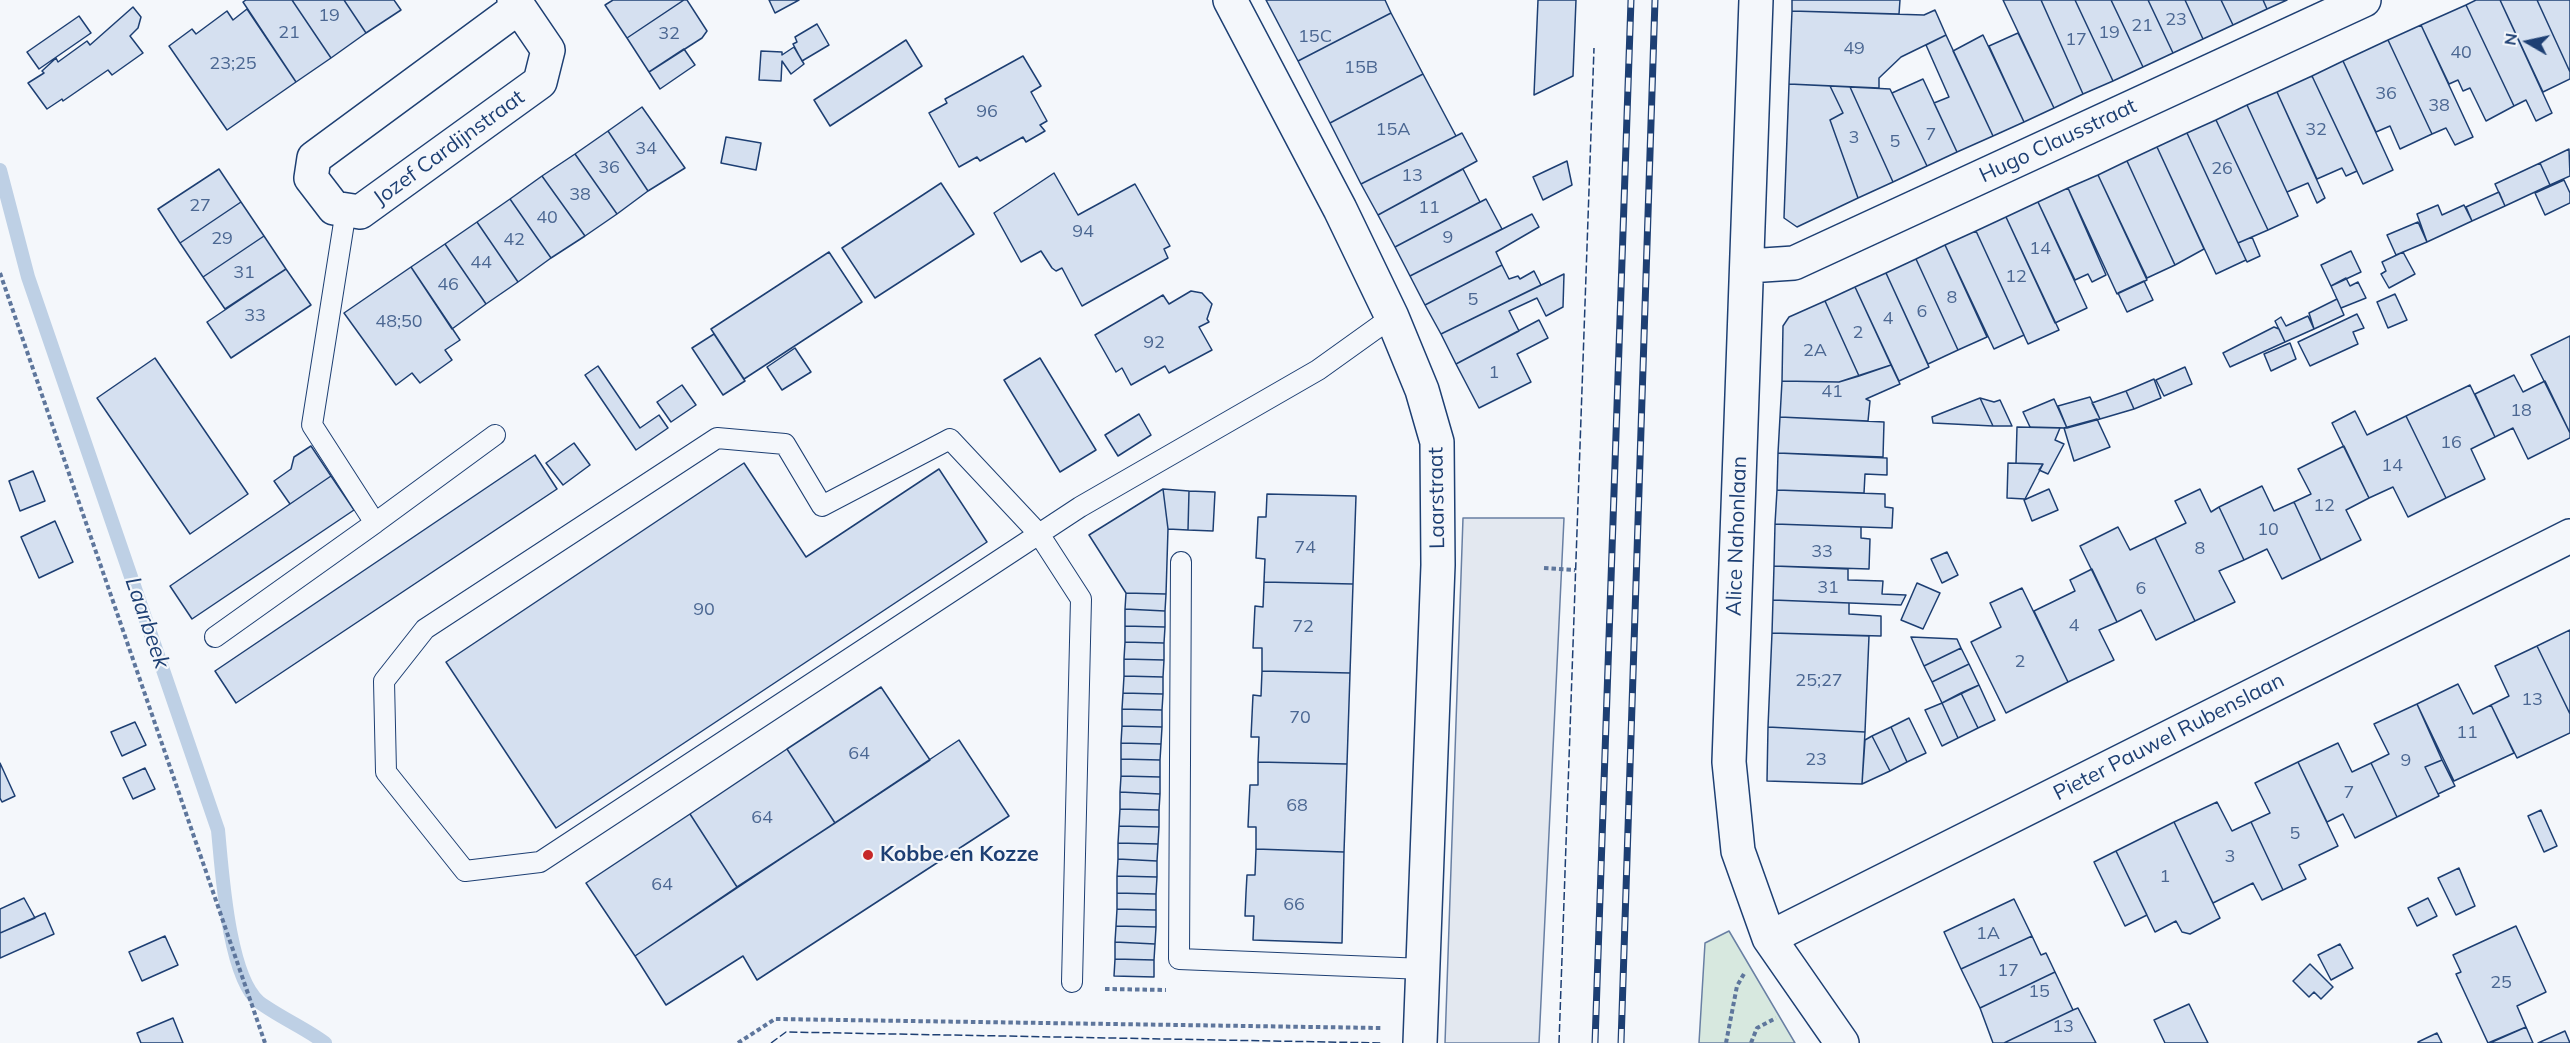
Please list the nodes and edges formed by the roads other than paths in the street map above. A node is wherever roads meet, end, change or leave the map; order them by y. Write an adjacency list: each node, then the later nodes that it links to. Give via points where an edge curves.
1 (1230, 0): 7 (street, Laarstraat)
2 (1756, 0): 6 (street, Alice Nahonlaan)
3 (2364, 0): 6 (street, Hugo Clausstraat, via 1794,262)
4 (517, 4): 5 (street, Jozef Cardijnstraat, via 548,50 540,82 360,212); 5 (street, Jozef Cardijnstraat, via 314,158 311,178 334,208)
5 (346, 210): 9 (lane, via 312,425)
6 (1748, 266): 14 (street, Alice Nahonlaan, via 1729,762 1738,850)
7 (1392, 317): 10 (lane, via 1318,370); 15 (street, Laarstraat, via 1422,390 1437,442 1438,554)
8 (495, 435): 9 (lane)
9 (375, 523): 13 (lane)
10 (1039, 534): 10 (lane, via 540,861 465,871 386,772 384,681 426,629 717,438 785,444 822,507 950,439); 16 (lane, via 1081,599)
11 (2570, 536): 14 (street, Pieter Pauwel Rubenslaan)
12 (1181, 562): 15 (lane, via 1179,959)
13 (215, 637)
14 (1769, 938): 18 (street, Alice Nahonlaan)
15 (1424, 969): 17 (street, Laarstraat)
16 (1072, 982)
17 (1420, 1036)
18 (1842, 1043)

